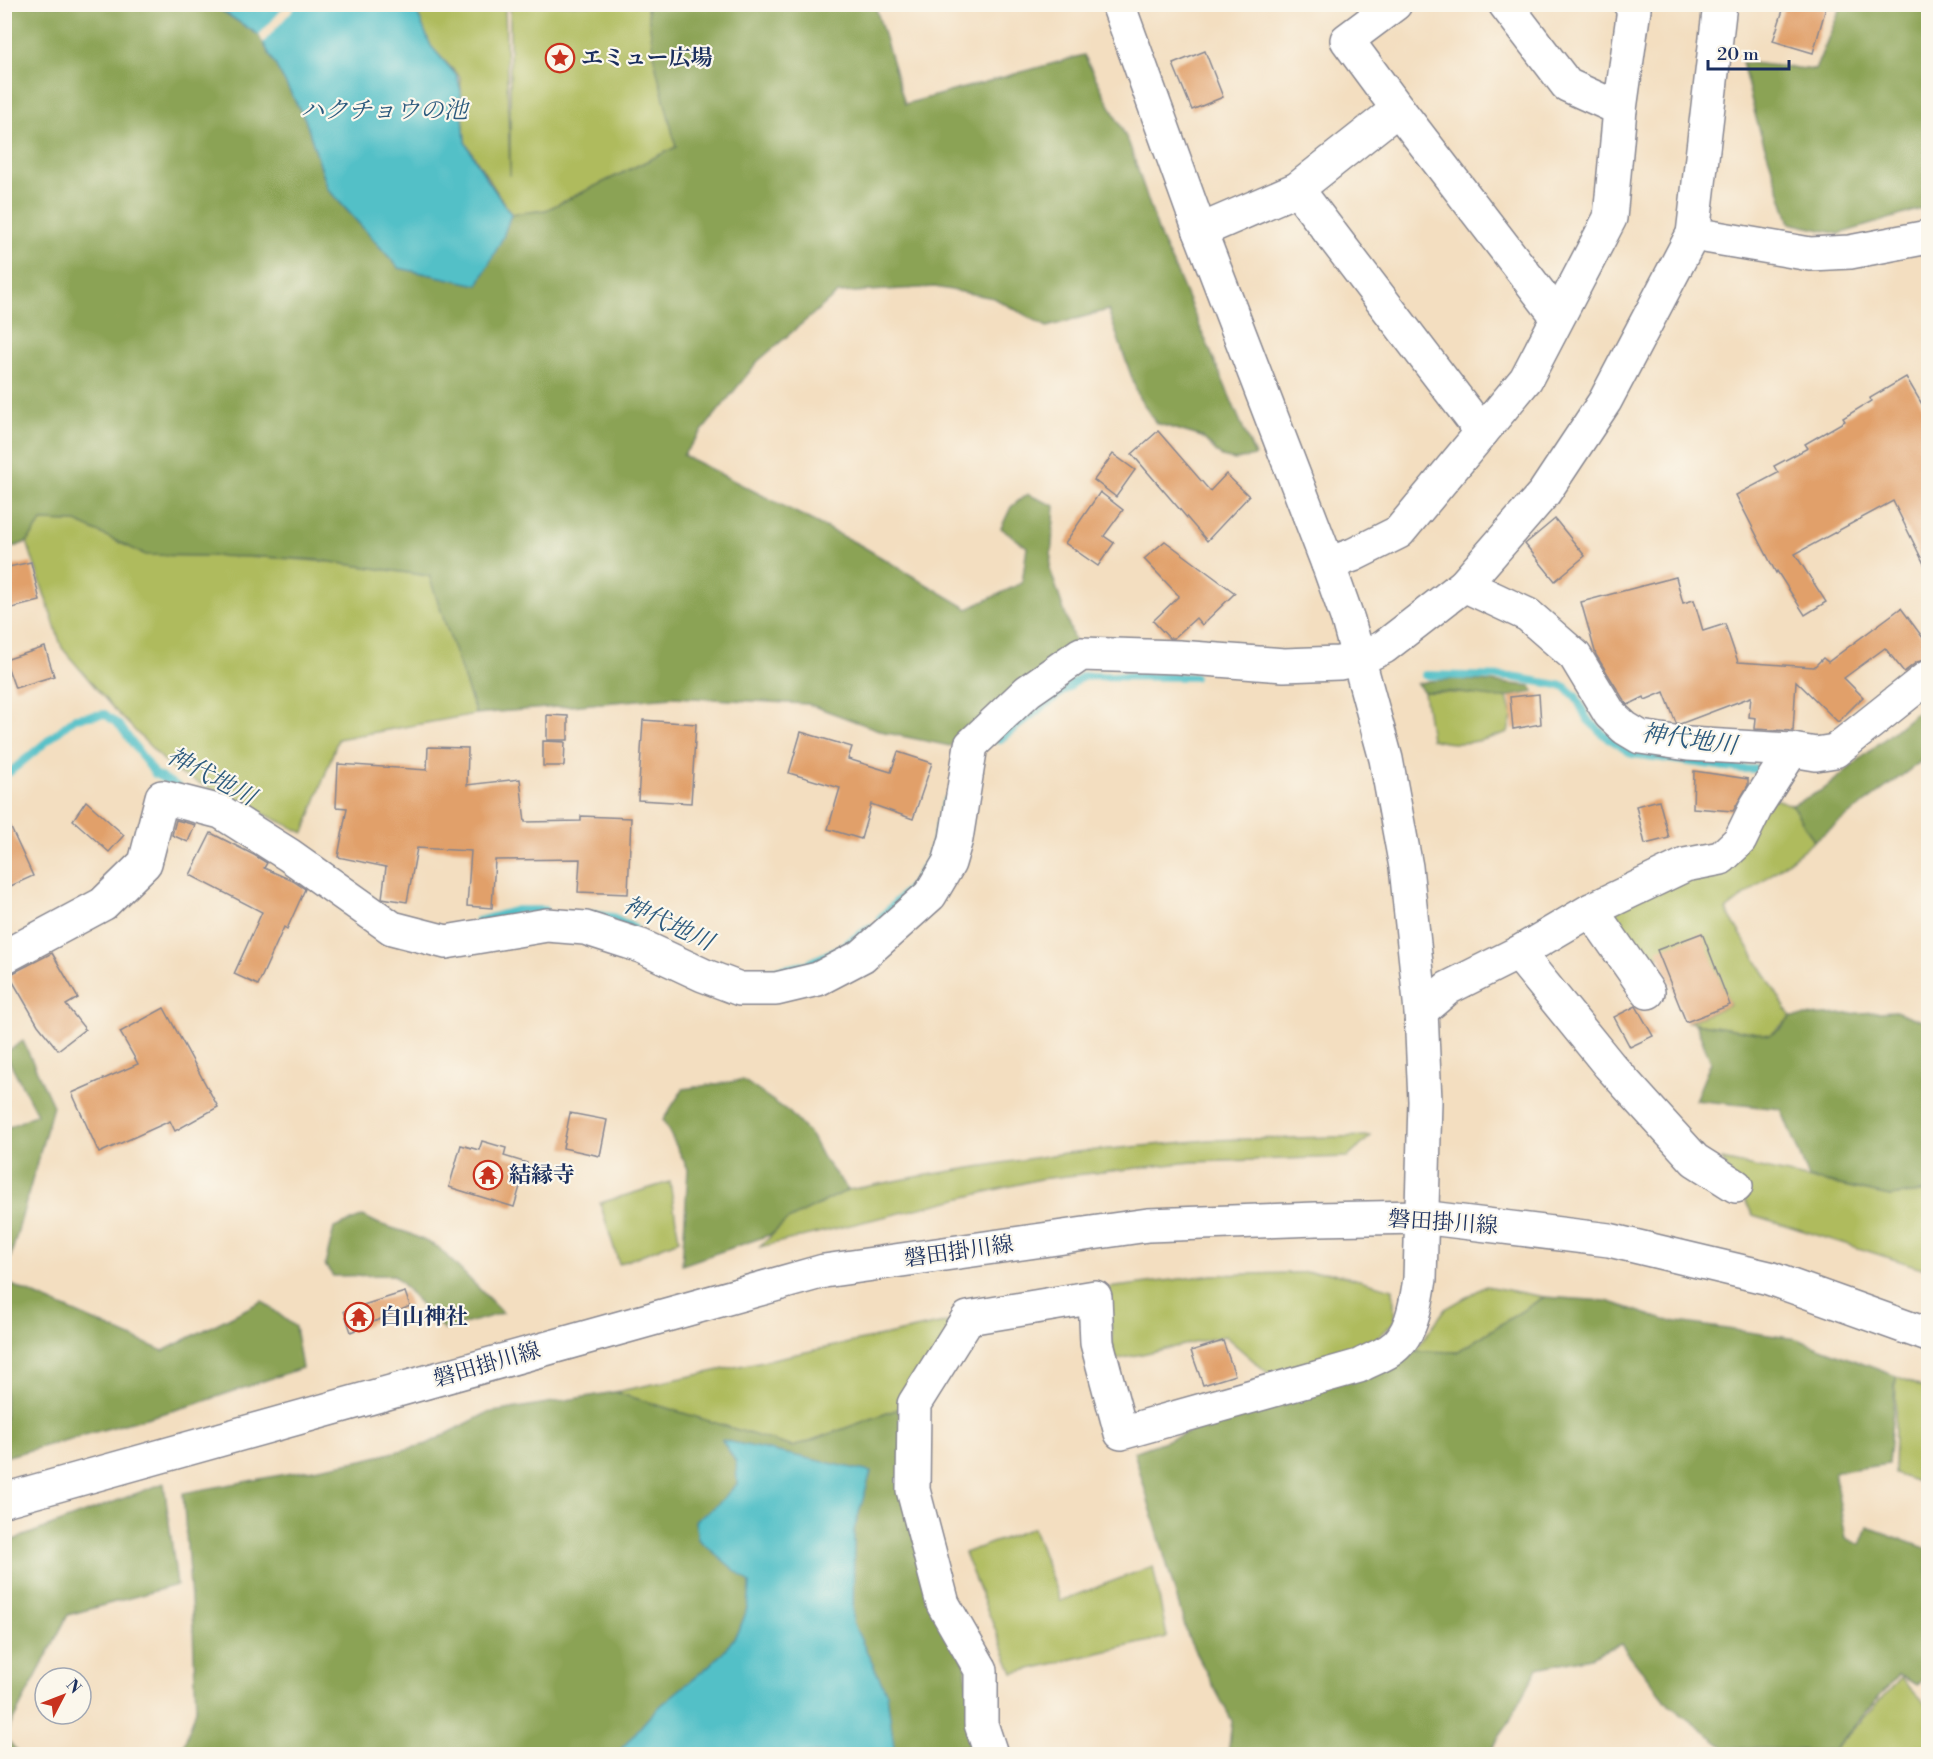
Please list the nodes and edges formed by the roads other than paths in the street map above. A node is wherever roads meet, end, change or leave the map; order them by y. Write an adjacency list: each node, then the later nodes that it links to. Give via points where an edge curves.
1 (1118, 4): 9 (street)
2 (1395, 4): 6 (street, via 1347,40)
3 (1505, 4): 7 (street, via 1567,85)
4 (1630, 4): 7 (street, via 1634,9)
5 (1720, 4): 10 (street)
6 (1398, 109): 8 (street); 12 (street)
7 (1620, 109): 12 (street, via 1610,218)
8 (1297, 189): 9 (street); 13 (street)
9 (1200, 231): 14 (street)
10 (1693, 234): 11 (street, via 1810,254 1850,252); 15 (street, via 1605,401 1544,493)
11 (1929, 237)
12 (1557, 316): 13 (street, via 1526,379)
13 (1482, 432): 14 (street, via 1400,532)
14 (1328, 564): 16 (street)
15 (1464, 585): 16 (street, via 1384,647); 18 (street, via 1528,615 1575,656 1610,714 1640,737)
16 (1359, 658): 21 (street, via 1339,663 1284,665 1081,654 1028,691 971,745 949,863 930,895 862,956 818,979 776,989 740,989 641,946 585,928 547,925 446,942 392,928 221,812 162,797 145,863 103,904); 23 (street, via 1386,759 1406,867)
17 (1929, 677): 18 (street, via 1834,751 1816,754)
18 (1792, 750): 19 (street, via 1740,840 1720,858 1685,865)
19 (1591, 910): 20 (street); 22 (street)
20 (1518, 953): 23 (street, via 1448,988); 24 (street, via 1609,1065 1695,1160)
21 (4, 957)
22 (1648, 992)
23 (1421, 1011): 25 (street, via 1425,1101)
24 (1736, 1186)
25 (1421, 1217): 26 (street, 磐田掛川線, via 1609,1240 1769,1278); 27 (street, 磐田掛川線, via 1148,1226 824,1271); 28 (street, via 1417,1298 1408,1328 1390,1351 1359,1366 1121,1433 1097,1343 1095,1297 968,1318 914,1404 914,1490 943,1604 981,1670 981,1724)
26 (1929, 1335)
27 (4, 1500)
28 (991, 1755)

